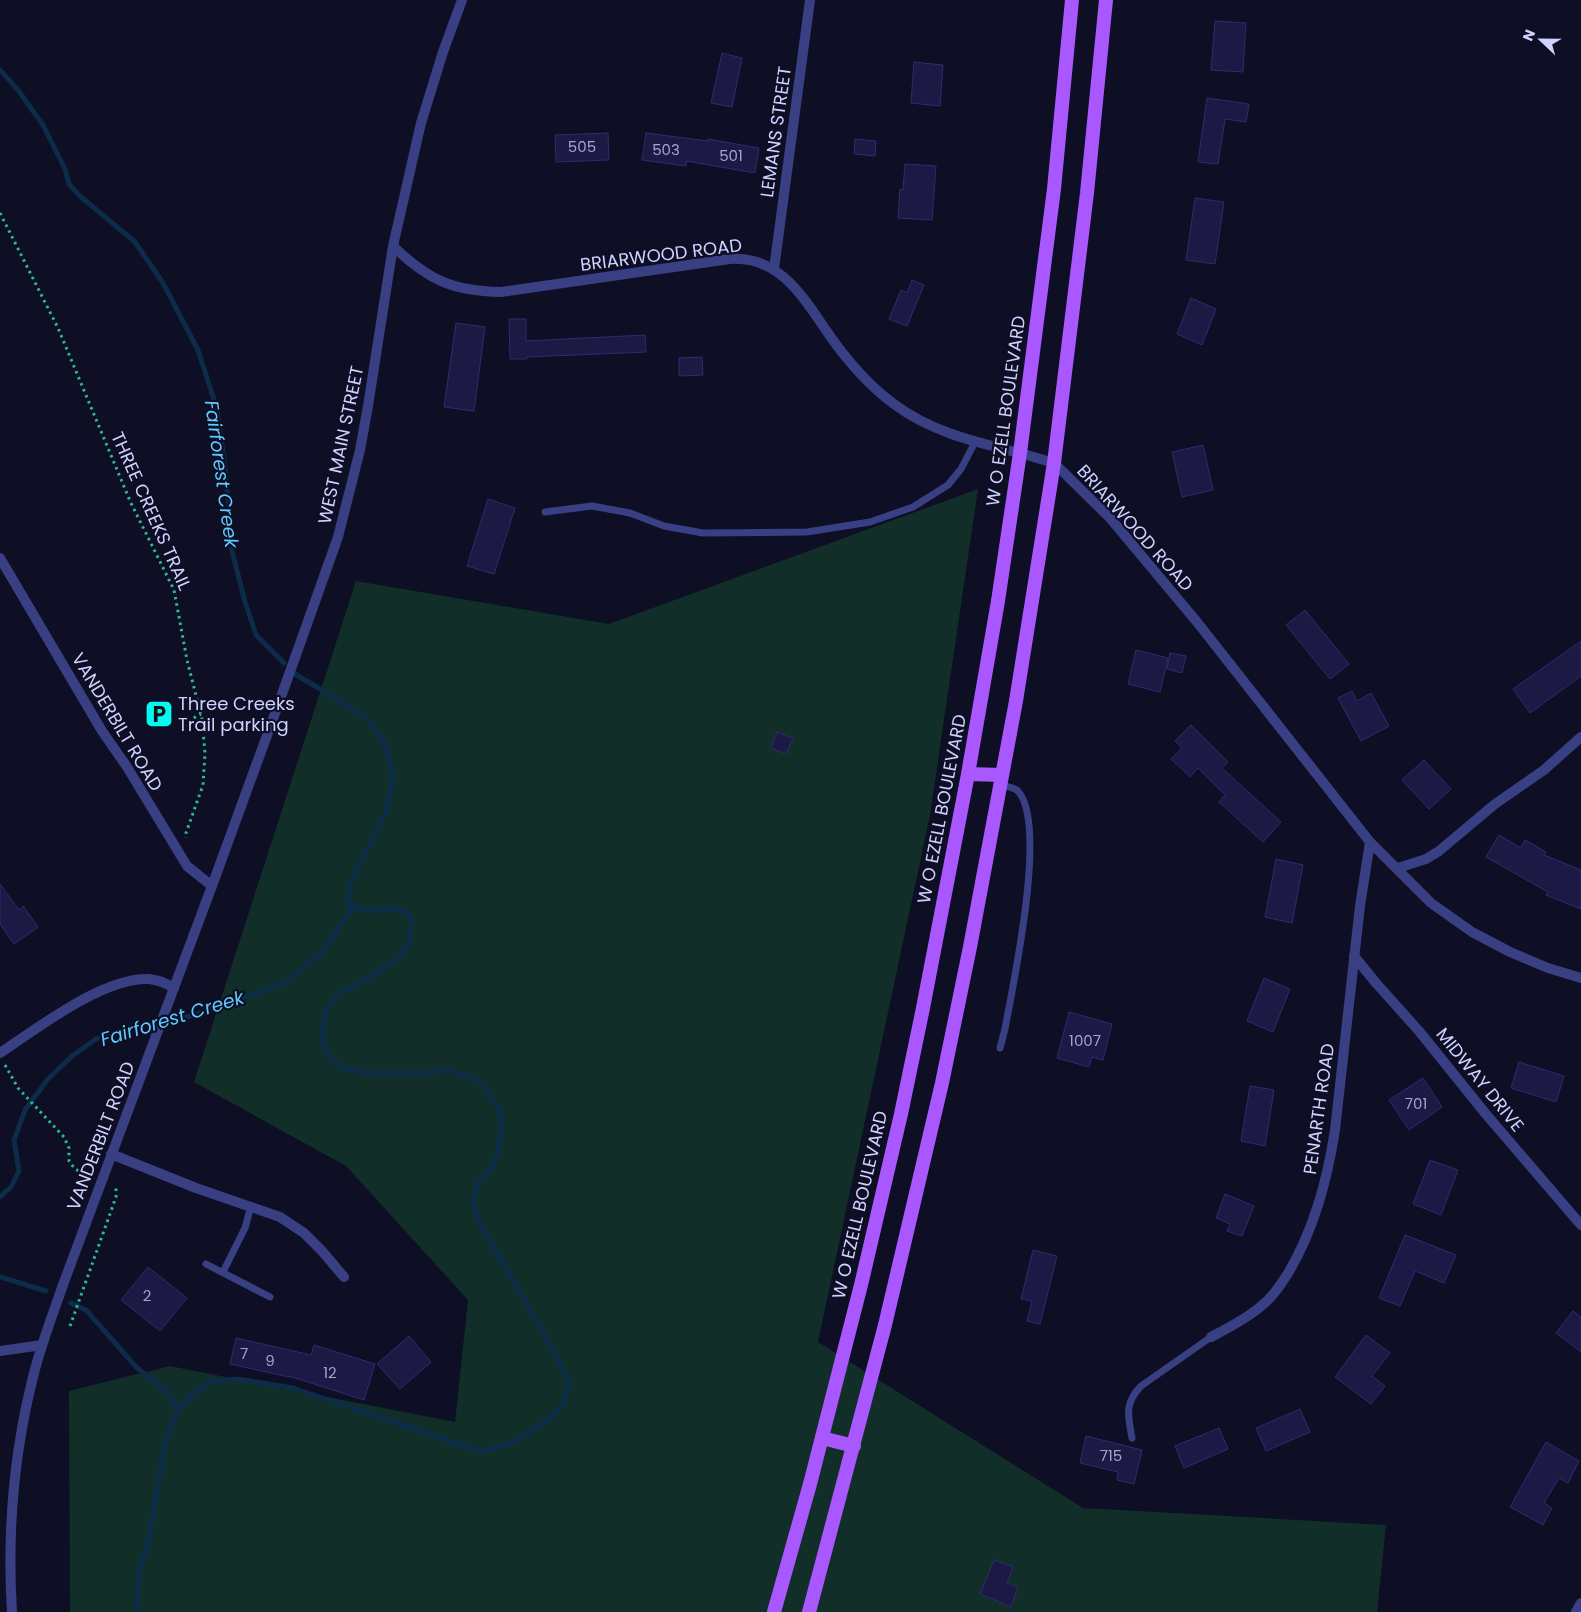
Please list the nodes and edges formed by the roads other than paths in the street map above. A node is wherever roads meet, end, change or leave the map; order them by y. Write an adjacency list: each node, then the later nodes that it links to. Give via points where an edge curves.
1 (462, 0): 5 (street, WEST MAIN STREET, via 420,123)
2 (810, 0): 6 (street, LEMANS STREET)
3 (1072, 0): 8 (main road, W O EZELL BOULEVARD, via 1054,189)
4 (1106, 0): 9 (main road, via 1088,193)
5 (393, 246): 6 (street, BRIARWOOD ROAD, via 429,276 452,286 476,291 501,292 730,259 753,260); 17 (street, WEST MAIN STREET, via 358,459 338,537)
6 (774, 269): 7 (street, BRIARWOOD ROAD, via 812,308 837,346 873,386 915,418)
7 (975, 442): 8 (street, BRIARWOOD ROAD); 10 (lane, via 961,469 948,485 913,507 870,522 807,532 703,534 664,526 630,513 592,506)
8 (1020, 453): 9 (street, BRIARWOOD ROAD); 13 (main road, W O EZELL BOULEVARD)
9 (1054, 462): 14 (main road); 15 (street, BRIARWOOD ROAD, via 1110,518)
10 (545, 512)
11 (0, 558): 17 (street, VANDERBILT ROAD, via 102,731 187,866)
12 (1581, 737): 16 (street, via 1544,770 1495,804 1439,851)
13 (968, 774): 14 (main road); 33 (main road, W O EZELL BOULEVARD, via 901,1114)
14 (1001, 780): 21 (lane, via 1015,789 1024,803 1030,853 1026,905); 35 (main road, via 942,1083)
15 (1370, 842): 16 (street, BRIARWOOD ROAD); 18 (street, PENARTH ROAD)
16 (1398, 868): 19 (street, BRIARWOOD ROAD, via 1432,902 1472,932 1510,952)
17 (212, 886): 20 (street, VANDERBILT ROAD)
18 (1354, 956): 25 (street, MIDWAY DRIVE, via 1419,1031 1484,1114); 30 (street, PENARTH ROAD, via 1336,1130 1313,1223 1296,1260 1276,1292 1261,1307)
19 (1581, 978)
20 (173, 990): 22 (street, via 158,981 141,980 101,990 64,1011); 23 (street, VANDERBILT ROAD)
21 (1000, 1048)
22 (2, 1058)
23 (111, 1154): 24 (street); 31 (street, VANDERBILT ROAD)
24 (251, 1206): 27 (lane, via 245,1228); 28 (street, via 298,1228)
25 (1581, 1225)
26 (206, 1264): 27 (lane)
27 (223, 1272): 29 (lane)
28 (344, 1277)
29 (270, 1297)
30 (1211, 1337): 34 (lane, via 1140,1386 1132,1395 1128,1405)
31 (42, 1345): 32 (street); 37 (street, VANDERBILT ROAD, via 16,1464 12,1503)
32 (0, 1351)
33 (822, 1438): 35 (main road); 38 (main road, W O EZELL BOULEVARD)
34 (1132, 1438)
35 (854, 1446): 39 (main road)
36 (1581, 1603): 40 (street)
37 (12, 1612)
38 (774, 1612)
39 (809, 1612)
40 (1576, 1612)

